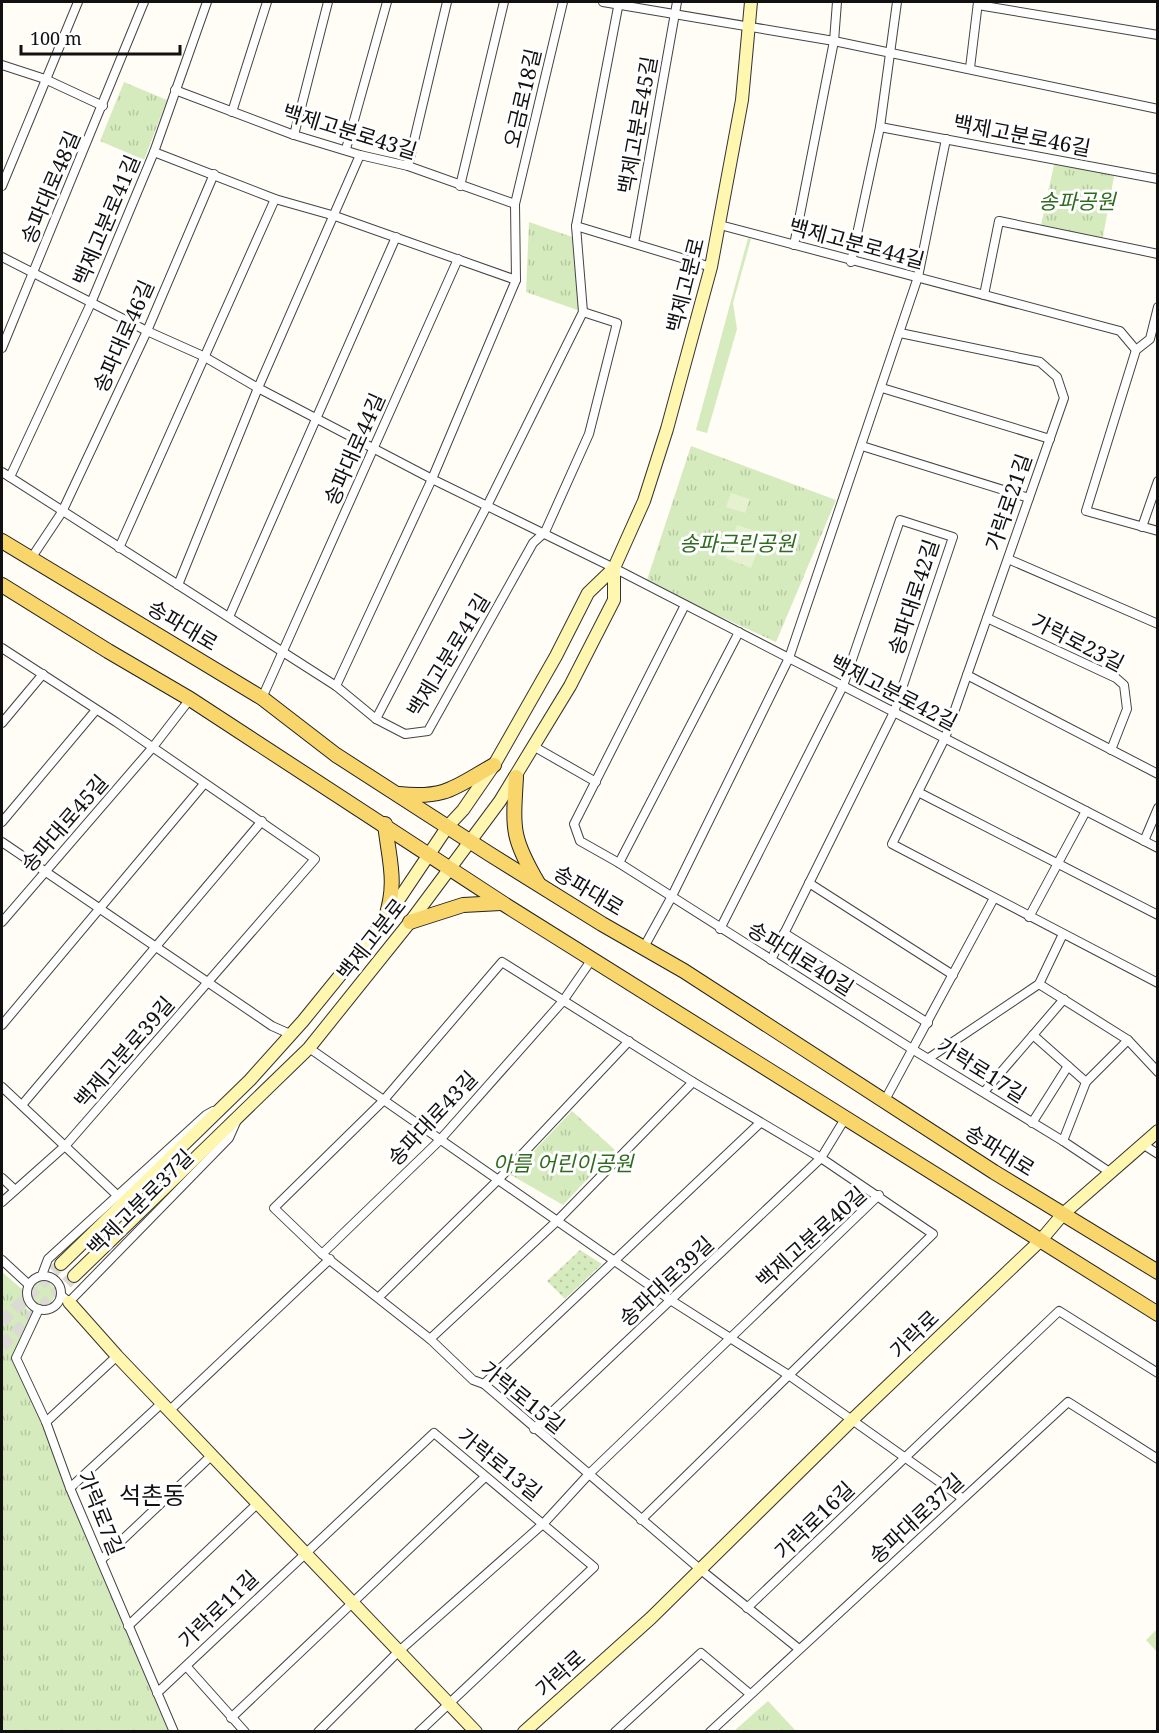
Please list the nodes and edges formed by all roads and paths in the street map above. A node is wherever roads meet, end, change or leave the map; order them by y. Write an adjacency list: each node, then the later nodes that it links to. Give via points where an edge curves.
1 (78, 2): 24 (street)
2 (144, 2): 26 (street, 송파대로48길)
3 (207, 2): 25 (street)
4 (267, 2): 28 (street)
5 (328, 2): 30 (street)
6 (387, 2): 32 (street)
7 (447, 2): 35 (street)
8 (504, 2): 39 (street)
9 (563, 2): 41 (street, 오금로18길)
10 (603, 2): 15 (street)
11 (677, 2): 17 (street, 백제고분로45길)
12 (751, 2): 18 (main road, 백제고분로)
13 (837, 2): 20 (street)
14 (897, 2): 21 (street)
15 (619, 3): 17 (street); 44 (street, 백제고분로45길)
16 (978, 3): 19 (street); 23 (street)
17 (676, 12): 18 (street); 46 (street, 백제고분로45길)
18 (749, 25): 20 (street); 43 (main road, 백제고분로, via 742,100)
19 (1158, 35)
20 (834, 42): 21 (street); 47 (street)
21 (891, 53): 23 (street); 29 (street)
22 (2, 65): 24 (street)
23 (970, 68): 27 (street)
24 (45, 79): 26 (street); 38 (street)
25 (175, 90): 28 (street, 백제고분로43길); 33 (street, 백제고분로41길)
26 (103, 106): 53 (street, 송파대로48길)
27 (1158, 109)
28 (232, 112): 30 (street, 백제고분로43길)
29 (880, 127): 31 (street, 백제고분로46길); 51 (street)
30 (294, 135): 32 (street, 백제고분로43길)
31 (946, 139): 37 (street, 백제고분로46길); 54 (street)
32 (346, 149): 34 (street, 백제고분로43길)
33 (154, 152): 36 (street, 백제고분로41길); 57 (street, 백제고분로41길)
34 (360, 155): 35 (street, 백제고분로43길); 42 (street)
35 (408, 166): 39 (street, 백제고분로43길)
36 (214, 174): 40 (street, 백제고분로41길); 60 (street, 송파대로46길)
37 (1158, 179)
38 (2, 186)
39 (460, 186): 41 (street, 백제고분로43길)
40 (275, 199): 42 (street, 백제고분로41길); 65 (street)
41 (515, 204): 55 (street, 오금로18길)
42 (335, 216): 45 (street, 백제고분로41길); 66 (street)
43 (720, 225): 47 (street, 백제고분로44길); 52 (main road, 백제고분로)
44 (576, 226): 46 (street); 59 (street, 백제고분로45길)
45 (396, 237): 50 (street, 백제고분로41길); 68 (street)
46 (634, 243): 52 (street)
47 (794, 245): 51 (street, 백제고분로44길)
48 (1158, 254): 56 (street, via 999,221)
49 (2, 257): 53 (street, 백제고분로41길)
50 (458, 259): 55 (street, 백제고분로41길); 70 (street, 송파대로44길)
51 (851, 262): 54 (street, 백제고분로44길)
52 (711, 267): 86 (main road, 백제고분로, via 644,501)
53 (33, 273): 57 (street, 백제고분로41길); 63 (street, 송파대로48길)
54 (918, 278): 56 (street, 백제고분로44길); 61 (street)
55 (516, 279): 74 (street)
56 (984, 295): 64 (street, 백제고분로44길, via 1120,331)
57 (91, 303): 60 (street, 백제고분로41길); 73 (street, 백제고분로41길)
58 (1158, 308): 62 (street)
59 (583, 312): 77 (street, 백제고분로41길); 81 (street, 백제고분로41길, via 617,323 589,434)
60 (147, 331): 65 (street, 백제고분로41길); 78 (street, 송파대로46길)
61 (900, 333): 67 (street); 69 (street, 가락로21길, via 1040,362 1057,377 1064,398)
62 (1154, 340): 64 (street)
63 (2, 348)
64 (1136, 350): 79 (street, via 1086,511)
65 (203, 356): 66 (street, 백제고분로41길); 83 (street)
66 (258, 388): 68 (street, 백제고분로41길); 88 (street)
67 (882, 388): 69 (street); 71 (street)
68 (316, 418): 70 (street, 백제고분로41길); 90 (street)
69 (1050, 439): 76 (street, 가락로21길)
70 (374, 446): 74 (street, 백제고분로41길); 95 (street, 송파대로44길)
71 (862, 446): 76 (street); 96 (street)
72 (2, 472): 73 (street)
73 (10, 477): 78 (street)
74 (432, 478): 77 (street, 백제고분로41길); 99 (street)
75 (1158, 481): 79 (street)
76 (1029, 498): 85 (street, 가락로21길)
77 (488, 504): 81 (street, 백제고분로41길); 105 (street, 백제고분로41길)
78 (62, 512): 83 (street); 84 (street, 송파대로46길)
79 (1142, 527): 80 (street)
80 (1158, 531)
81 (545, 532): 86 (street, 백제고분로41길); 105 (street, 백제고분로41길, via 533,543 428,731 405,734)
82 (2, 541): 84 (main road, 송파대로)
83 (119, 548): 88 (street)
84 (32, 557): 101 (main road, 송파대로)
85 (1008, 559): 91 (street, 가락로21길); 92 (street)
86 (614, 568): 89 (street, 백제고분로42길); 109 (main road, 백제고분로, via 614,600 608,614); 111 (main road, 백제고분로, via 588,593)
87 (2, 585): 102 (main road)
88 (178, 585): 90 (street)
89 (684, 606): 93 (street, 백제고분로42길); 114 (street)
90 (229, 617): 95 (street)
91 (987, 618): 98 (street, 가락로21길); 110 (street, 가락로23길, via 1124,684 1127,709)
92 (1158, 624)
93 (739, 632): 96 (street, 백제고분로42길); 129 (street)
94 (2, 648): 97 (street)
95 (284, 653): 99 (street); 101 (street, 송파대로44길)
96 (789, 658): 100 (street, 백제고분로42길); 135 (street)
97 (43, 674): 103 (street); 106 (street)
98 (967, 675): 107 (street, 가락로21길); 110 (street)
99 (336, 686): 105 (street)
100 (843, 686): 104 (street, 백제고분로42길); 104 (street, 송파대로42길, via 900,519 953,537); 144 (street, 송파대로42길)
101 (262, 698): 117 (main road, 송파대로, via 336,755)
102 (190, 699): 108 (street, 송파대로45길); 122 (main road)
103 (96, 710): 108 (street); 121 (street)
104 (894, 712): 107 (street, 백제고분로42길); 134 (street, 송파대로42길)
105 (376, 719)
106 (2, 723)
107 (945, 738): 116 (street, 가락로21길); 119 (street, 백제고분로42길)
108 (153, 747): 115 (street); 132 (street, 송파대로45길)
109 (533, 747): 113 (main road, 백제고분로); 114 (street)
110 (1111, 750): 112 (street)
111 (494, 765): 117 (main road, via 442,794); 123 (main road, 백제고분로, via 464,810)
112 (1158, 774)
113 (516, 777): 124 (main road, 백제고분로); 133 (main road, via 515,834 519,851)
114 (596, 783): 129 (street, via 574,824 580,841)
115 (204, 784): 120 (street); 138 (street)
116 (918, 792): 130 (street); 136 (street, 가락로21길, via 892,844)
117 (397, 794): 123 (main road, 송파대로)
118 (1158, 808): 125 (street)
119 (1086, 811): 125 (street, 백제고분로42길); 130 (street)
120 (262, 821): 147 (street, 백제고분로39길); 152 (street, 백제고분로39길, via 315,859)
121 (2, 822)
122 (385, 824): 128 (main road); 141 (main road, via 393,865 391,903)
123 (448, 826): 124 (main road, 송파대로); 128 (main road, 백제고분로)
124 (470, 841): 131 (main road, 백제고분로); 133 (main road, 송파대로)
125 (1144, 841): 127 (street, 백제고분로42길)
126 (2, 842): 132 (street)
127 (1158, 848)
128 (430, 855): 131 (main road); 141 (main road, 백제고분로)
129 (619, 863): 135 (street)
130 (1058, 864): 139 (street); 140 (street)
131 (450, 868): 137 (main road); 143 (main road, 백제고분로)
132 (45, 871): 138 (street); 142 (street, 송파대로45길)
133 (539, 884): 148 (main road, 송파대로)
134 (809, 884): 145 (street, 송파대로42길); 151 (street)
135 (671, 898): 144 (street, 송파대로40길); 148 (street)
136 (993, 898): 140 (street, 가락로21길); 151 (street)
137 (502, 903): 143 (main road, via 463,905); 149 (main road)
138 (100, 909): 147 (street); 158 (street)
139 (1158, 915)
140 (1029, 917): 146 (street, 가락로21길)
141 (385, 920): 159 (main road, 백제고분로)
142 (2, 922)
143 (410, 922): 163 (main road, 백제고분로)
144 (720, 929): 150 (street, 송파대로40길)
145 (784, 933): 150 (street, 송파대로42길); 157 (street, 송파대로40길)
146 (1063, 934): 153 (street, 가락로21길); 154 (street)
147 (157, 947): 152 (street); 174 (street, 백제고분로39길)
148 (644, 947): 172 (main road, 송파대로)
149 (592, 959): 156 (street, 송파대로43길); 176 (main road)
150 (771, 960): 164 (street, 송파대로40길)
151 (952, 975): 157 (street)
152 (209, 983): 159 (street); 183 (street, 백제고분로39길)
153 (1158, 983)
154 (1039, 984): 155 (street); 165 (street)
155 (1064, 999): 160 (street); 162 (street)
156 (563, 1001): 161 (street); 173 (street, via 502,962); 181 (street, 송파대로43길)
157 (928, 1023): 164 (street)
158 (2, 1025)
159 (290, 1034): 175 (main road, 백제고분로)
160 (1033, 1035): 166 (street); 171 (street)
161 (629, 1041): 168 (street); 189 (street)
162 (1128, 1041): 167 (street); 169 (street)
163 (309, 1048): 173 (street); 177 (main road, 백제고분로)
164 (912, 1049): 165 (street, 가락로17길); 172 (street)
165 (930, 1058): 171 (street, 가락로17길)
166 (1068, 1066): 169 (street); 179 (street, 가락로17길)
167 (1158, 1072)
168 (693, 1082): 178 (street); 195 (street)
169 (1086, 1082): 182 (street)
170 (2, 1087): 174 (street)
171 (984, 1092): 179 (street, 가락로17길)
172 (885, 1100): 194 (main road, 송파대로)
173 (383, 1101): 181 (street); 197 (street, via 274,1208)
174 (22, 1105): 183 (street)
175 (225, 1105): 192 (street, 백제고분로37길, via 206,1115); 200 (main road, 백제고분로)
176 (846, 1117): 186 (street, 송파대로39길); 196 (main road)
177 (238, 1118): 203 (main road, 백제고분로); 206 (street, 백제고분로37길, via 229,1138)
178 (760, 1123): 186 (street); 198 (street)
179 (1032, 1123): 182 (street, 가락로17길)
180 (1158, 1131): 184 (main road, 가락로)
181 (439, 1141): 189 (street); 197 (street, 송파대로43길)
182 (1063, 1141): 187 (street, 가락로17길)
183 (66, 1145): 190 (street, 백제고분로39길); 192 (street)
184 (1144, 1145): 185 (street); 187 (main road, 가락로)
185 (1158, 1154)
186 (821, 1158): 191 (street); 207 (street, 송파대로39길)
187 (1111, 1173): 194 (main road, 가락로)
188 (2, 1178): 190 (street)
189 (498, 1180): 195 (street); 205 (street)
190 (15, 1190): 193 (street, 백제고분로39길)
191 (879, 1195): 210 (street, 백제고분로40길); 214 (street, 백제고분로40길, via 933,1234)
192 (118, 1196): 202 (street, 백제고분로37길, via 48,1259)
193 (2, 1202)
194 (1064, 1214): 196 (main road, 가락로); 201 (main road, 송파대로)
195 (557, 1221): 198 (street); 211 (street)
196 (1041, 1240): 209 (main road); 217 (main road, 가락로)
197 (326, 1257): 205 (street, 가락로15길); 216 (street, 송파대로43길)
198 (615, 1259): 207 (street); 215 (street)
199 (2, 1260): 204 (street)
200 (61, 1264)
201 (1158, 1272)
202 (42, 1275): 204 (street); 206 (street, via 57,1281)
203 (74, 1276)
204 (29, 1285): 208 (street, via 27,1297)
205 (379, 1297): 211 (street, 가락로15길)
206 (65, 1299): 208 (street, via 51,1309); 212 (main road)
207 (672, 1301): 210 (street); 219 (street, 송파대로39길)
208 (39, 1309): 218 (street, 가락로7길, via 16,1358)
209 (1158, 1314)
210 (729, 1337): 214 (street); 224 (street, 백제고분로40길)
211 (430, 1339): 215 (street, 가락로15길, via 472,1380)
212 (117, 1356): 216 (main road); 218 (street)
213 (1158, 1372): 222 (street, 가락로16길, via 1059,1311)
214 (790, 1376): 217 (street); 229 (street, 백제고분로40길)
215 (484, 1384): 219 (street, 가락로15길)
216 (166, 1407): 221 (main road); 226 (street)
217 (852, 1420): 222 (street); 233 (main road, 가락로)
218 (46, 1422): 226 (street, 가락로7길)
219 (534, 1429): 224 (street, 가락로15길)
220 (434, 1433): 225 (street, 가락로13길); 231 (street, 가락로11길)
221 (212, 1456): 228 (main road); 232 (street)
222 (905, 1458): 227 (street); 235 (street, 가락로16길)
223 (1158, 1459): 227 (street, 송파대로37길, via 1068,1402)
224 (589, 1474): 229 (street, 가락로15길); 230 (street, 가락로13길)
225 (484, 1478): 230 (street, 가락로13길); 234 (street)
226 (70, 1488): 232 (street, 가락로7길)
227 (963, 1498): 237 (street, 송파대로37길)
228 (257, 1504): 231 (main road); 236 (street)
229 (641, 1520): 233 (street, 가락로15길)
230 (544, 1523): 238 (street); 242 (street, 가락로13길, via 594,1567)
231 (306, 1552): 234 (main road); 239 (street, 가락로11길)
232 (101, 1560): 236 (street, 가락로7길)
233 (701, 1570): 235 (street); 249 (main road, 가락로)
234 (352, 1604): 238 (main road); 243 (street)
235 (747, 1608): 237 (street)
236 (128, 1626): 240 (street, 가락로7길)
237 (799, 1649): 241 (street, 송파대로37길)
238 (398, 1652): 242 (main road); 246 (street)
239 (187, 1667): 240 (street, 가락로11길); 243 (street)
240 (157, 1694): 244 (street, 가락로7길)
241 (750, 1694): 250 (street, via 701,1653); 251 (street, 송파대로37길)
242 (448, 1703): 247 (street); 248 (main road)
243 (231, 1718): 245 (street)
244 (174, 1731)
245 (245, 1731)
246 (318, 1731)
247 (419, 1731)
248 (476, 1731)
249 (524, 1731)
250 (615, 1731)
251 (710, 1731)

